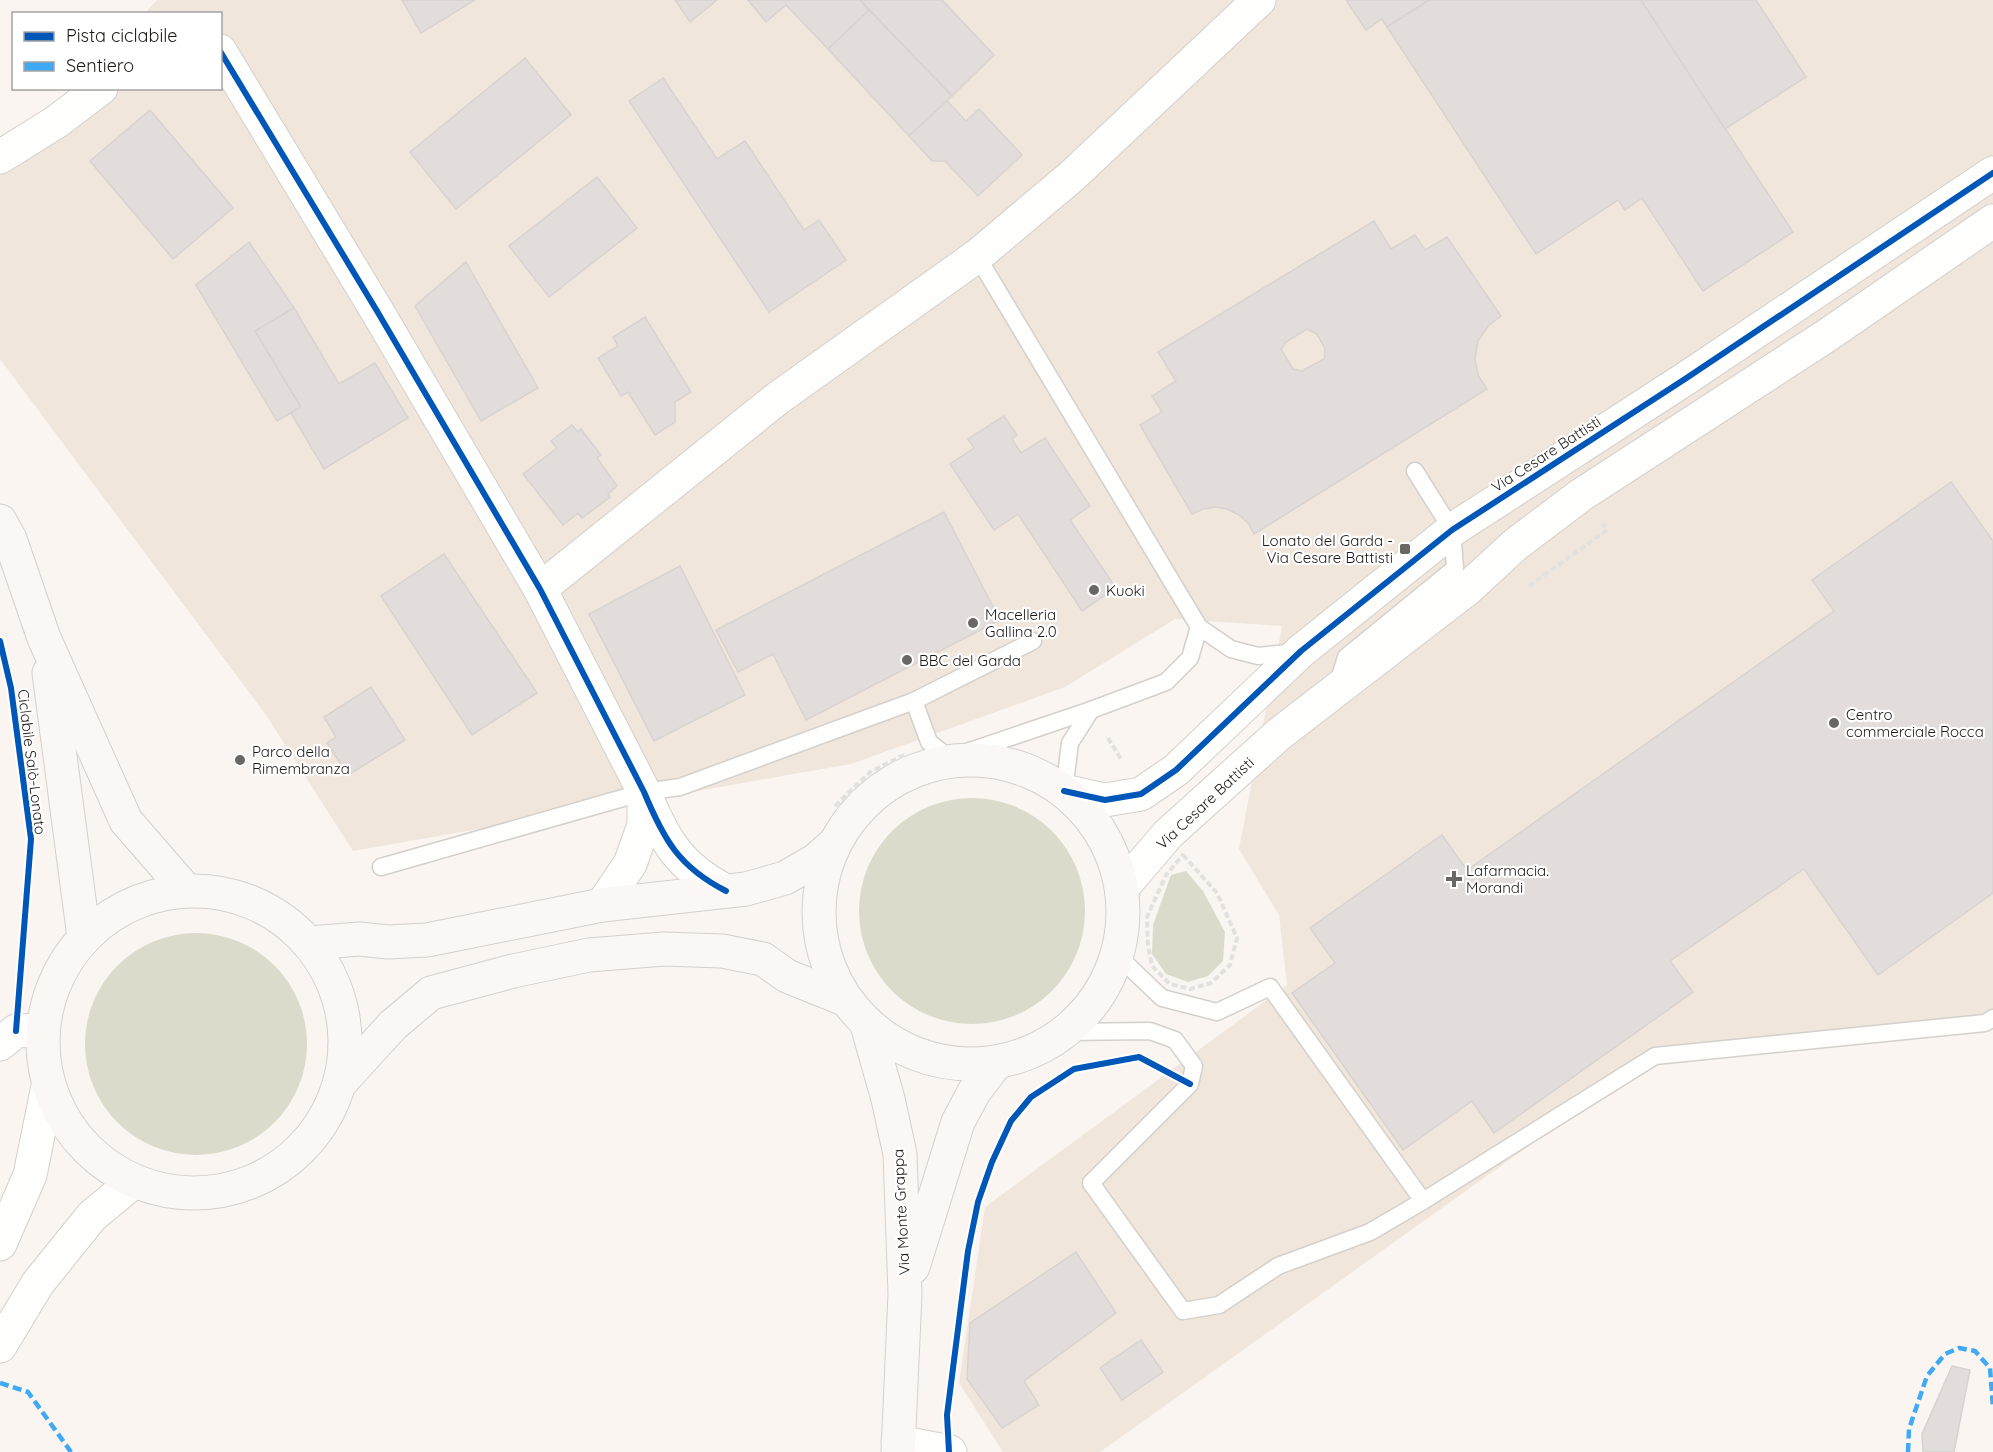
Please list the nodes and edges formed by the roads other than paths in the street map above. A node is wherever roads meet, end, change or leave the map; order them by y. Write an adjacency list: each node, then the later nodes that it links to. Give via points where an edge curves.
1 (1259, 0): 7 (street, via 1072,176)
2 (222, 54): 11 (street)
3 (98, 90): 4 (street)
4 (0, 157)
5 (1993, 173): 10 (street, Via Cesare Battisti)
6 (1993, 221): 16 (street, Via Cesare Battisti, via 1826,336 1581,495 1516,544 1466,590)
7 (977, 256): 11 (street, via 778,398); 12 (lane)
8 (1415, 471): 10 (lane)
9 (0, 521): 13 (main road)
10 (1452, 530): 15 (street, Via Cesare Battisti); 16 (lane, via 1455,568 1346,657)
11 (540, 589): 21 (street)
12 (1199, 627): 15 (lane, via 1231,649 1258,656); 18 (lane, via 1191,658 1166,682)
13 (44, 638): 25 (main road, via 126,821); 28 (main road)
14 (1033, 641): 17 (lane)
15 (1302, 651): 20 (street, Via Cesare Battisti, via 1176,770 1141,794 1105,800)
16 (1337, 688): 24 (street, Via Cesare Battisti, via 1278,735 1168,834)
17 (914, 701): 19 (lane); 21 (lane, via 680,787)
18 (1091, 710): 19 (lane); 20 (lane, via 1070,743)
19 (939, 750): 20 (main road, via 1030,771); 22 (main road, via 859,810)
20 (1064, 791): 24 (main road, via 1091,818 1111,851)
21 (644, 792): 23 (lane); 26 (street, via 659,827 680,858 703,879); 27 (street, via 644,825 630,864)
22 (835, 843): 26 (main road, via 785,879); 31 (main road, via 819,895 819,923 825,959)
23 (381, 867)
24 (1122, 888): 30 (main road, via 1123,931)
25 (186, 890): 28 (main road, via 148,897 113,913); 29 (main road, via 232,895 275,913)
26 (726, 891): 27 (main road)
27 (602, 905): 29 (main road, via 427,940)
28 (84, 937): 34 (main road, via 63,965 50,996)
29 (310, 943): 38 (main road, via 335,986 344,1024)
30 (1117, 955): 35 (main road, via 1093,1005); 41 (lane, via 1162,998 1217,1011 1270,987)
31 (844, 999): 33 (main road); 38 (main road, via 788,976 763,959 722,951 664,949 589,955 431,993 393,1025)
32 (1993, 1018): 41 (lane, via 1985,1023 1655,1056)
33 (867, 1025): 37 (main road, via 895,1046 927,1060 961,1065); 43 (main road, Via Monte Grappa, via 900,1154)
34 (43, 1030): 36 (street, via 16,1031); 39 (main road)
35 (1067, 1032): 37 (main road, via 1034,1052); 41 (lane, via 1150,1030 1175,1040 1194,1066 1190,1084 1091,1183 1183,1311 1219,1305 1278,1266 1370,1232)
36 (0, 1044)
37 (996, 1063): 43 (main road, Via Monte Grappa, via 958,1122)
38 (340, 1083): 40 (main road, via 323,1123 295,1156 259,1179 218,1192 175,1193)
39 (48, 1086): 40 (main road, via 67,1126 88,1150); 42 (street, via 30,1175)
40 (133, 1182): 44 (street, via 92,1216 38,1283)
41 (1423, 1201)
42 (0, 1244)
43 (905, 1294): 45 (main road, Via Monte Grappa)
44 (0, 1346)
45 (898, 1447): 46 (street)
46 (950, 1452)

